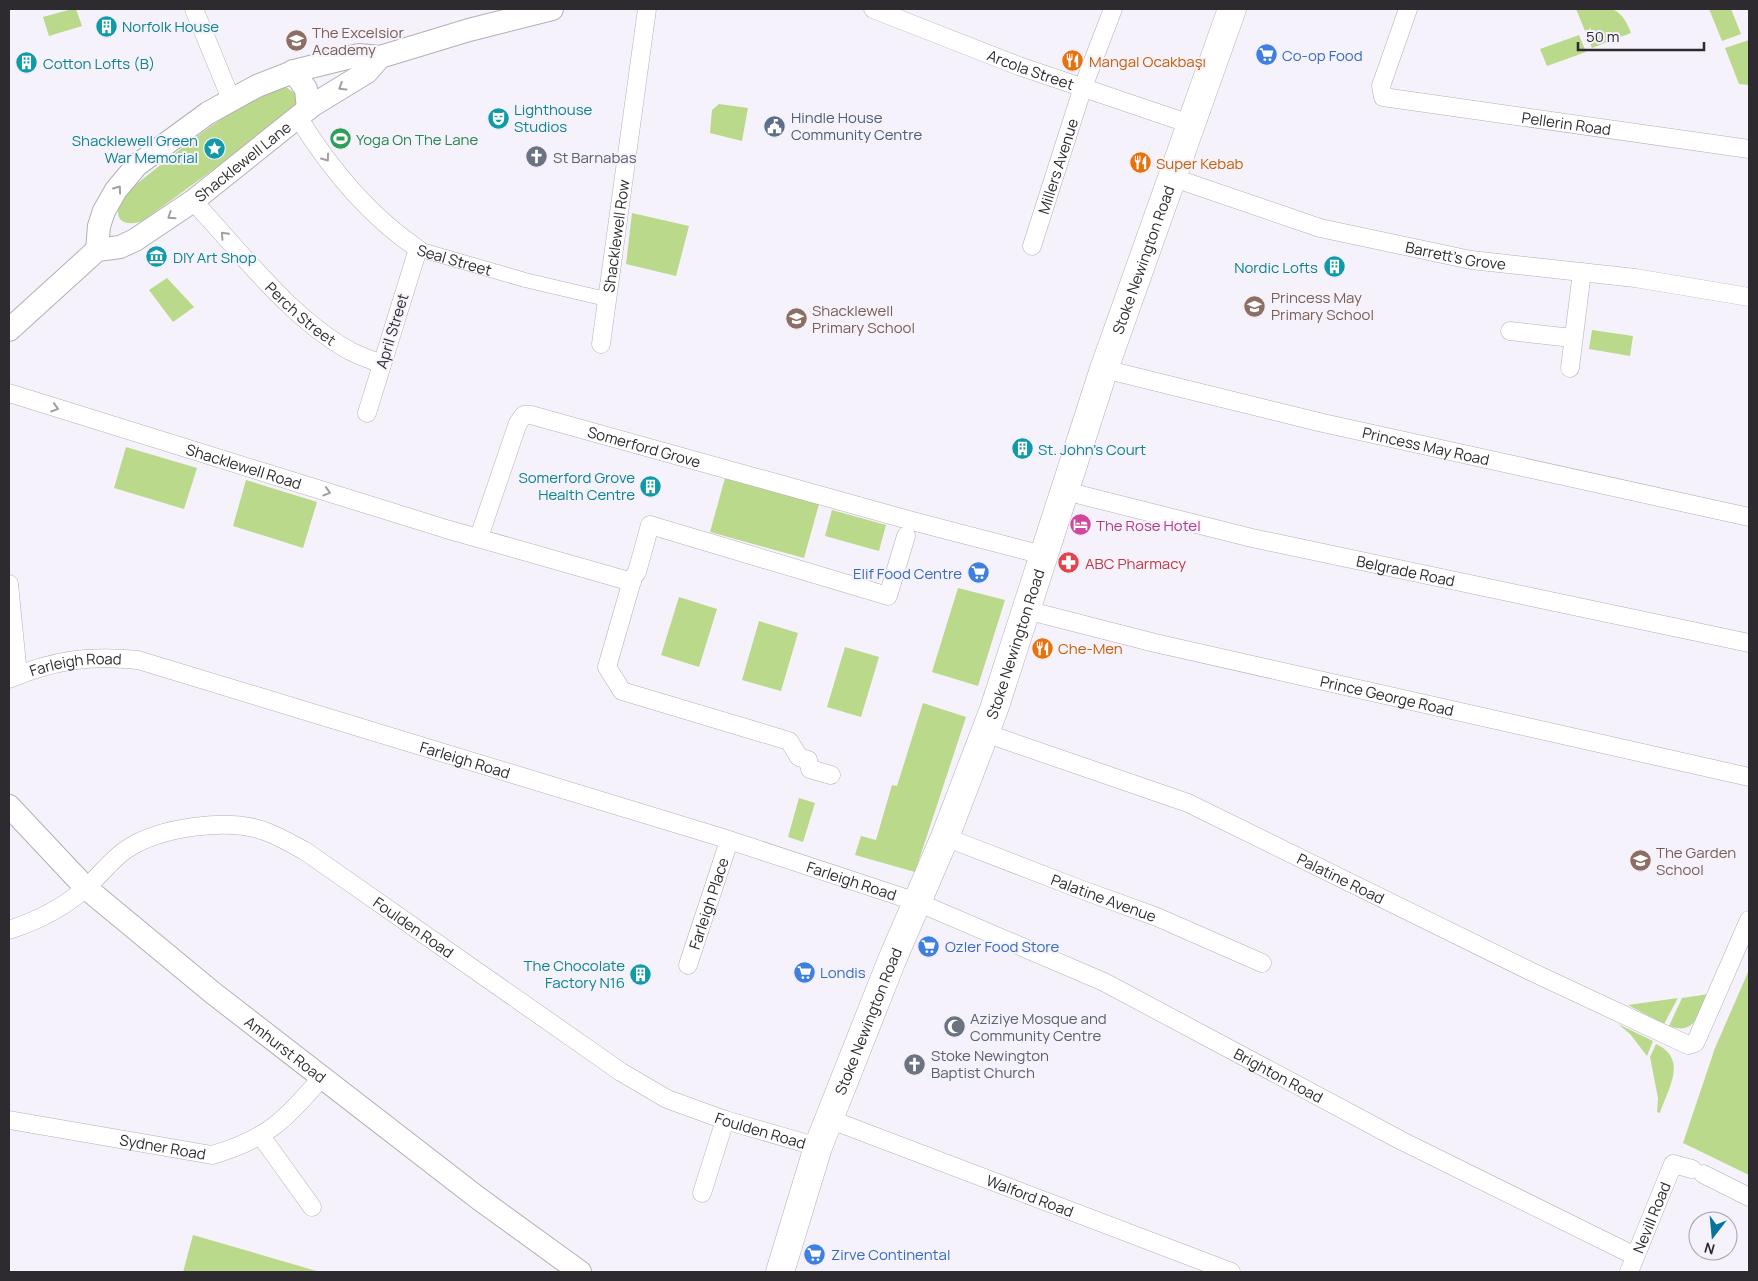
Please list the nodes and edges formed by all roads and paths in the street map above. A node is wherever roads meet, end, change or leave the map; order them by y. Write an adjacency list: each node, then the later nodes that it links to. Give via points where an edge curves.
1 (194, 9): 12 (street)
2 (552, 9): 9 (street, Shacklewell Lane)
3 (648, 9): 25 (street, Shacklewell Row)
4 (873, 9): 8 (street, Arcola Street)
5 (1113, 9): 11 (street, Millers Avenue)
6 (1232, 9): 14 (highway, Stoke Newington Road)
7 (1408, 9): 15 (street, Pellerin Road, via 1380,86 1383,97)
8 (903, 15): 11 (street, Arcola Street, via 1019,66)
9 (380, 57): 10 (street, Shacklewell Lane, via 359,55); 13 (street, Shacklewell Lane, one-way to 13, via 367,72)
10 (293, 71): 12 (street, Shacklewell Lane); 13 (street, via 306,89)
11 (1083, 87): 14 (street, Arcola Street); 20 (street, Millers Avenue)
12 (231, 100): 18 (street, Shacklewell Lane, one-way to 12, via 137,165)
13 (304, 113): 17 (street, Shacklewell Lane); 21 (street, Seal Street, one-way to 21, via 357,197 396,234)
14 (1190, 124): 16 (highway, Stoke Newington Road)
15 (1749, 149)
16 (1171, 177): 23 (street, Barrett's Grove, via 1320,228 1471,260); 32 (highway, Stoke Newington Road)
17 (193, 201): 19 (street, Shacklewell Lane, one-way to 19); 30 (street, Perch Street, one-way to 17, via 350,351 302,315)
18 (104, 211): 19 (street, via 116,228); 22 (street, Shacklewell Lane)
19 (135, 240): 22 (street, Shacklewell Lane, via 120,247)
20 (1032, 246)
21 (418, 249): 25 (street, Seal Street); 30 (street, April Street)
22 (97, 250): 26 (street)
23 (1582, 272): 24 (street, Barrett's Grove); 28 (street)
24 (1749, 297)
25 (606, 299): 29 (street, Shacklewell Row)
26 (9, 330)
27 (1510, 330): 28 (street)
28 (1572, 338): 31 (street)
29 (601, 344)
30 (382, 364): 34 (street, April Street)
31 (1570, 368)
32 (1104, 369): 35 (highway, Stoke Newington Road); 36 (street, Princess May Road, via 1323,423)
33 (9, 393): 38 (street, Shacklewell Road, one-way to 38)
34 (367, 413)
35 (1065, 491): 39 (highway, Stoke Newington Road); 43 (street, Belgrade Road, via 1252,538)
36 (1749, 517)
37 (906, 536): 40 (street, via 888,596 650,525)
38 (479, 537): 39 (street, Somerford Grove, via 518,423 524,415 531,415); 40 (street)
39 (1043, 555): 42 (highway, Stoke Newington Road)
40 (632, 582): 46 (street, via 607,667 622,690 789,741 799,757 808,760 810,769)
41 (9, 584): 44 (street)
42 (1026, 610): 45 (highway, Stoke Newington Road); 47 (street, Prince George Road, via 1165,646)
43 (1749, 643)
44 (14, 677): 50 (street, Farleigh Road, via 66,661 101,656 138,660)
45 (985, 733): 49 (highway, Stoke Newington Road); 53 (street, Palatine Road, via 1188,803 1532,972 1692,1042)
46 (831, 775)
47 (1749, 777)
48 (9, 806): 51 (street, Amhurst Road)
49 (945, 837): 52 (highway, Stoke Newington Road); 55 (street, Palatine Avenue, via 1157,916)
50 (729, 841): 52 (street, Farleigh Road); 56 (street, Farleigh Place)
51 (86, 888): 54 (street, Foulden Road, via 59,907); 57 (street, Amhurst Road); 60 (street, Foulden Road, via 127,849 165,833 196,826 231,824 266,831 305,851 621,1072 667,1099)
52 (917, 902): 58 (highway, Stoke Newington Road); 66 (street, Brighton Road, via 1104,982 1402,1141)
53 (1749, 920)
54 (9, 930)
55 (1262, 963)
56 (688, 965)
57 (321, 1078): 61 (street, Sydner Road, via 297,1106); 67 (street, Amhurst Road)
58 (829, 1119): 62 (highway, Stoke Newington Road); 69 (street, Walford Road)
59 (9, 1120): 61 (street, Sydner Road, via 212,1155 241,1147)
60 (725, 1120): 62 (street, Foulden Road); 63 (street)
61 (261, 1136): 65 (street)
62 (818, 1147): 68 (highway, Stoke Newington Road)
63 (702, 1193)
64 (1749, 1197): 66 (street, Nevill Road, via 1698,1172 1673,1164)
65 (312, 1207)
66 (1635, 1256): 70 (street, Nevill Road)
67 (580, 1272)
68 (780, 1272)
69 (1231, 1272)
70 (1629, 1272)

